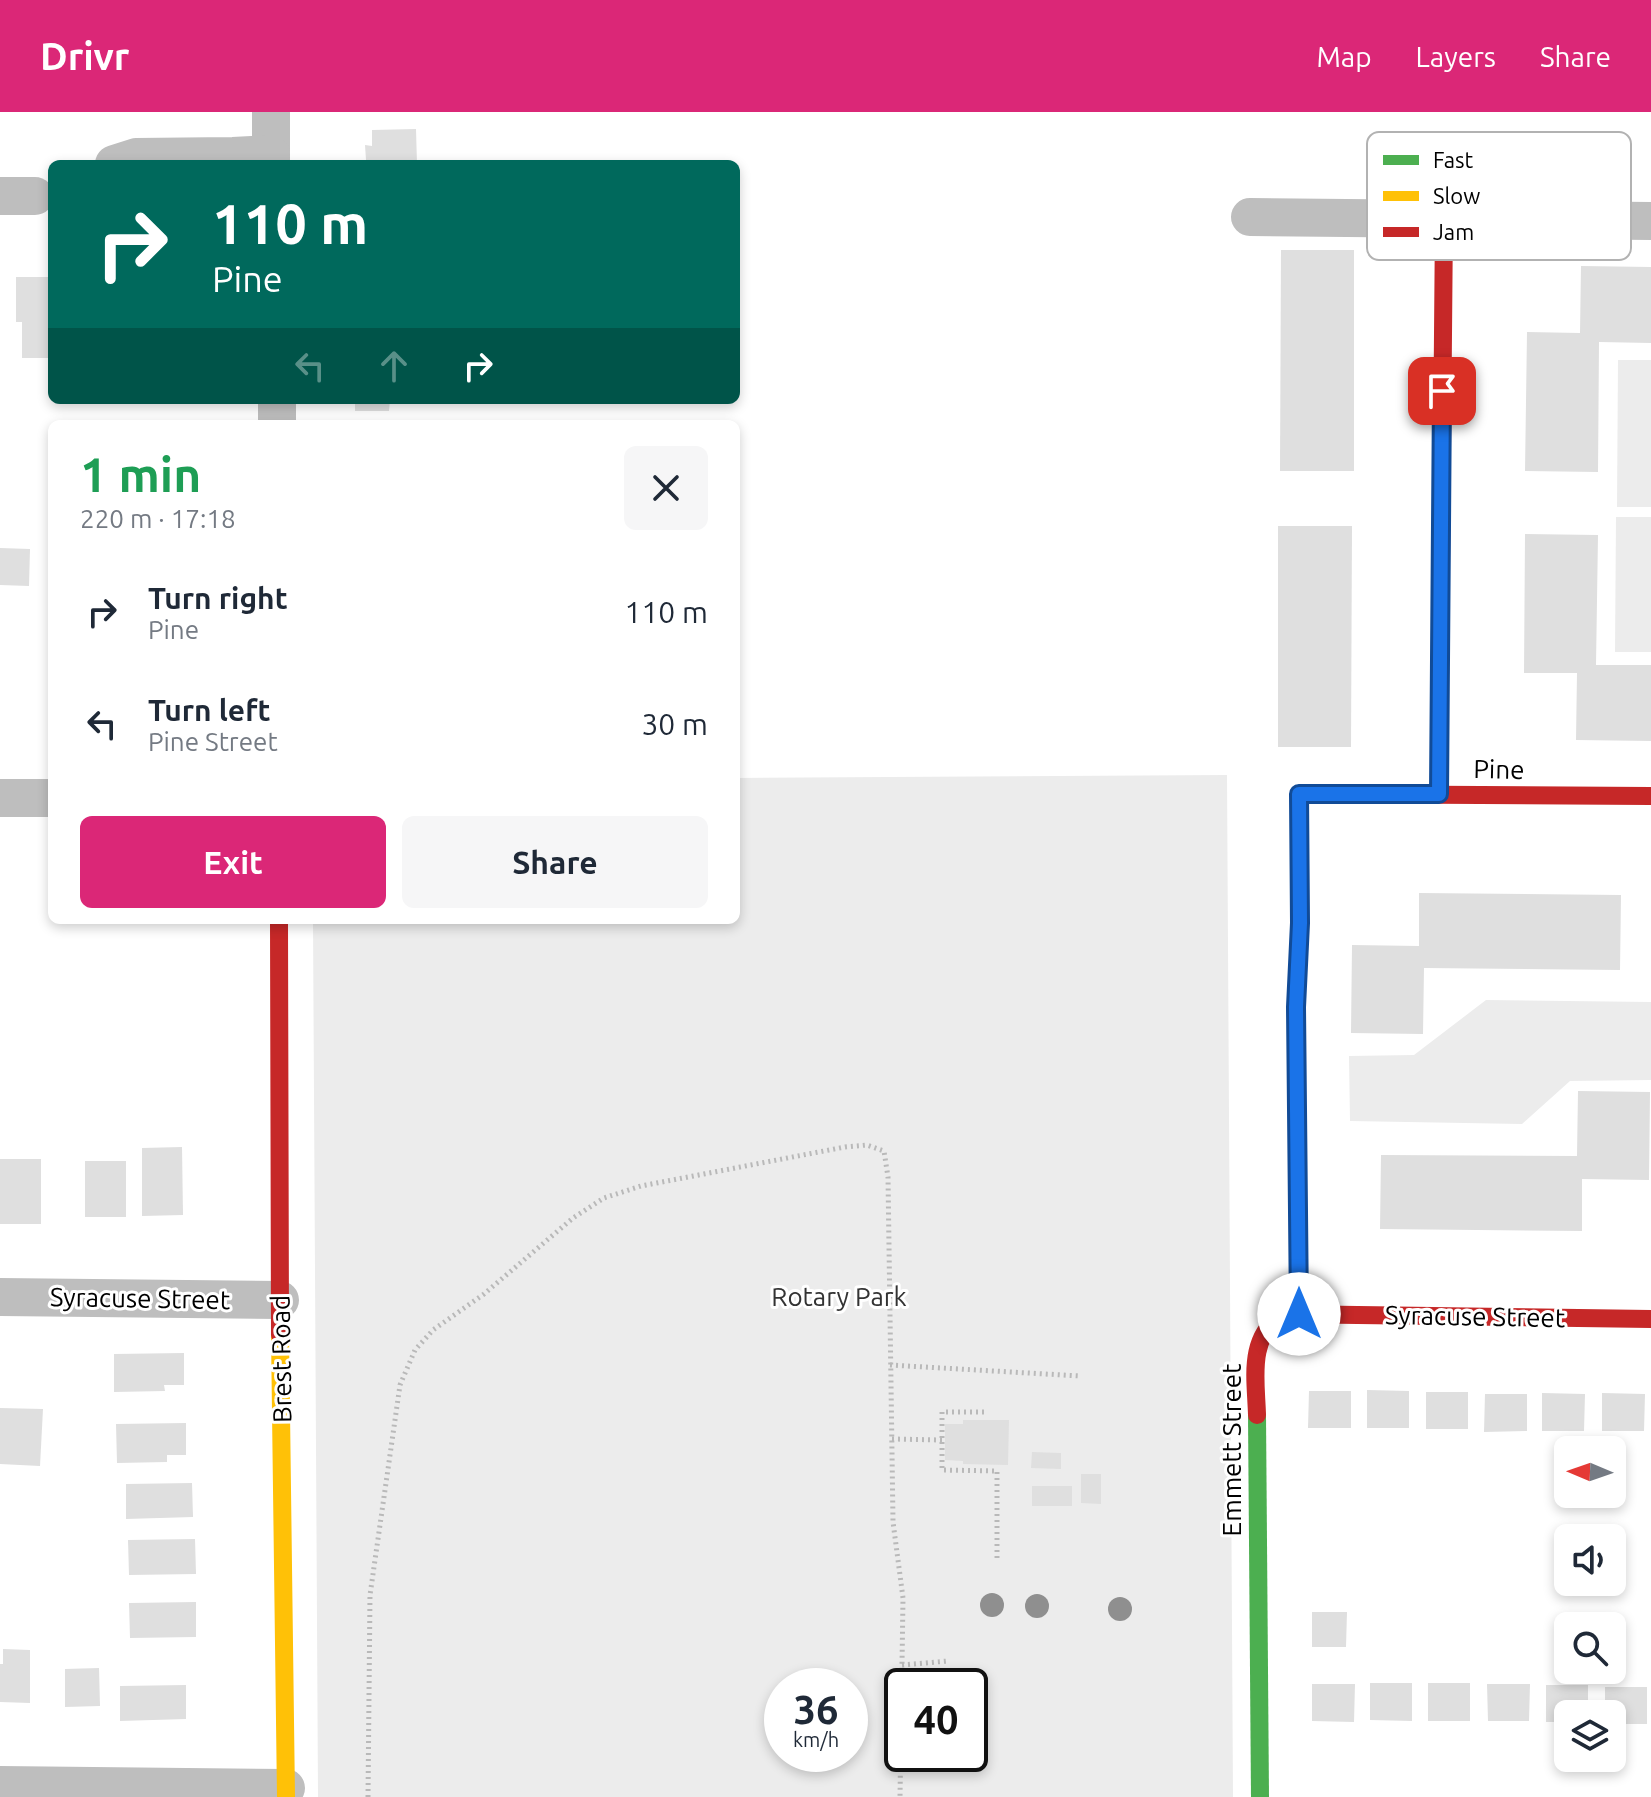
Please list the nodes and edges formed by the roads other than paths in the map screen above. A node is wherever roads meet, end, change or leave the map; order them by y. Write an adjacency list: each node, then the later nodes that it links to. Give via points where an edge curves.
1 (271, 112): 2 (street)
2 (271, 159): 3 (street)
3 (127, 160)
4 (1250, 217): 5 (street)
5 (1367, 218)
6 (1631, 221): 7 (street)
7 (1651, 221)
8 (1444, 260): 9 (street)
9 (1439, 794): 10 (street, Pine); 16 (street, Pine, via 1299,794)
10 (1651, 796)
11 (0, 798): 12 (street)
12 (48, 798)
13 (279, 924): 15 (street, Brest Road)
14 (0, 1297): 15 (street, Syracuse Street)
15 (280, 1300): 19 (street, Brest Road)
16 (1299, 1314): 17 (street, Syracuse Street); 20 (street, Emmett Street, via 1273,1320 1261,1335 1256,1355)
17 (1651, 1319)
18 (0, 1785): 19 (street)
19 (286, 1792)
20 (1260, 1797)

